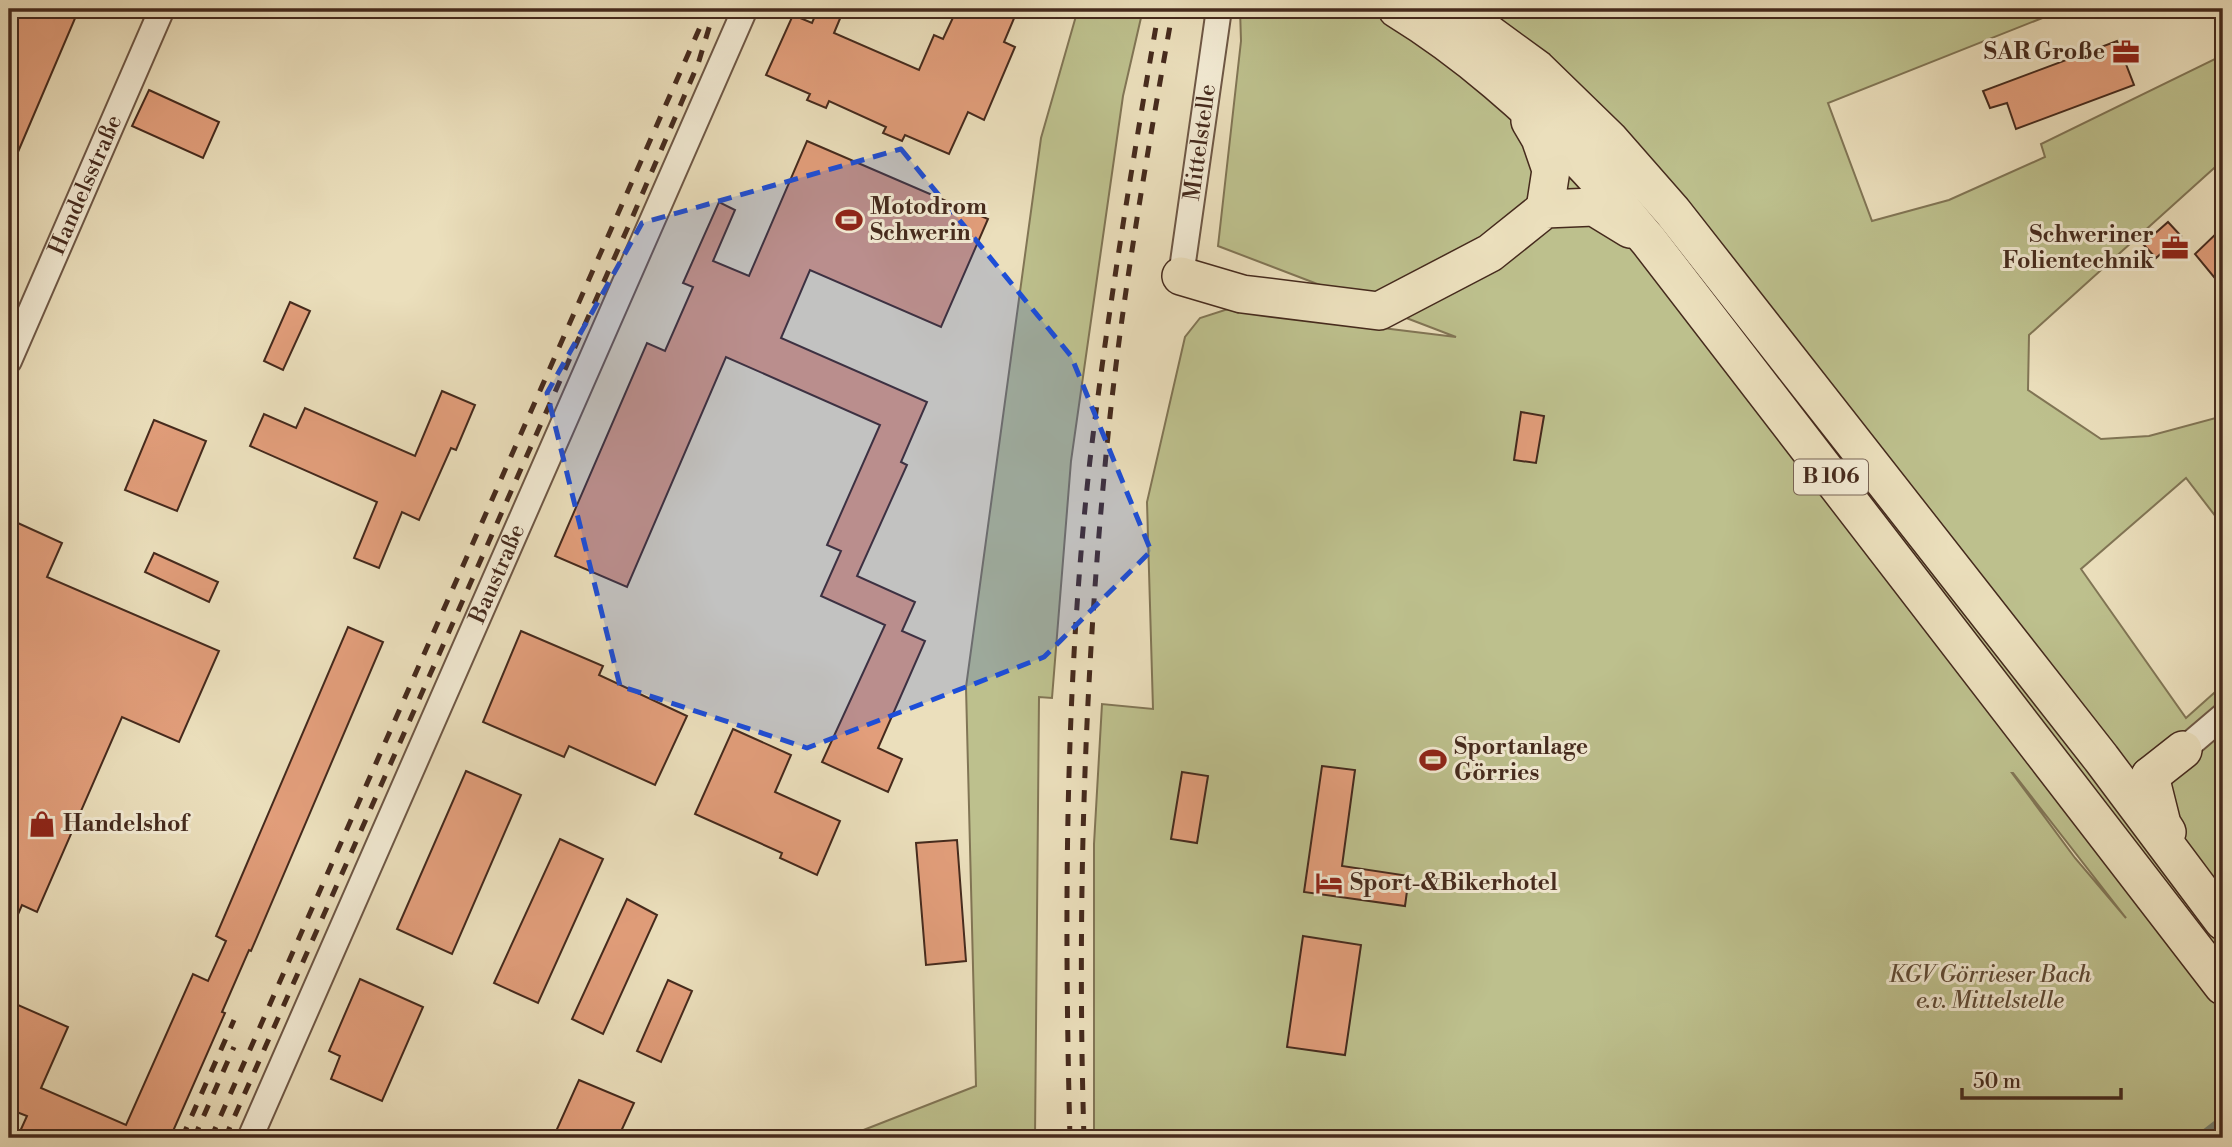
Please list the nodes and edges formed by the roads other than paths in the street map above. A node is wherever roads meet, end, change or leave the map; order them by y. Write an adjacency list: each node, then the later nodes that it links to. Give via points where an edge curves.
1 (162, 9): 10 (street, Handelsstraße)
2 (745, 9): 17 (street, Baustraße)
3 (1219, 9): 9 (street, Mittelstelle)
4 (1397, 9): 6 (highway, B 106)
5 (1455, 9): 13 (highway, B 106, via 1537,69 1609,139 1673,212)
6 (1517, 98): 7 (highway, via 1550,170); 8 (highway, B 106, via 1586,167)
7 (1545, 209): 8 (highway, via 1594,207); 9 (highway, via 1490,253 1379,311 1242,294)
8 (1648, 240): 16 (highway, B 106)
9 (1181, 276)
10 (9, 361)
11 (2223, 716): 12 (street)
12 (2183, 750): 14 (highway)
13 (2101, 758): 14 (highway); 15 (highway, B 106)
14 (2150, 776): 15 (highway, via 2162,824)
15 (2223, 919)
16 (2223, 986)
17 (250, 1138)

